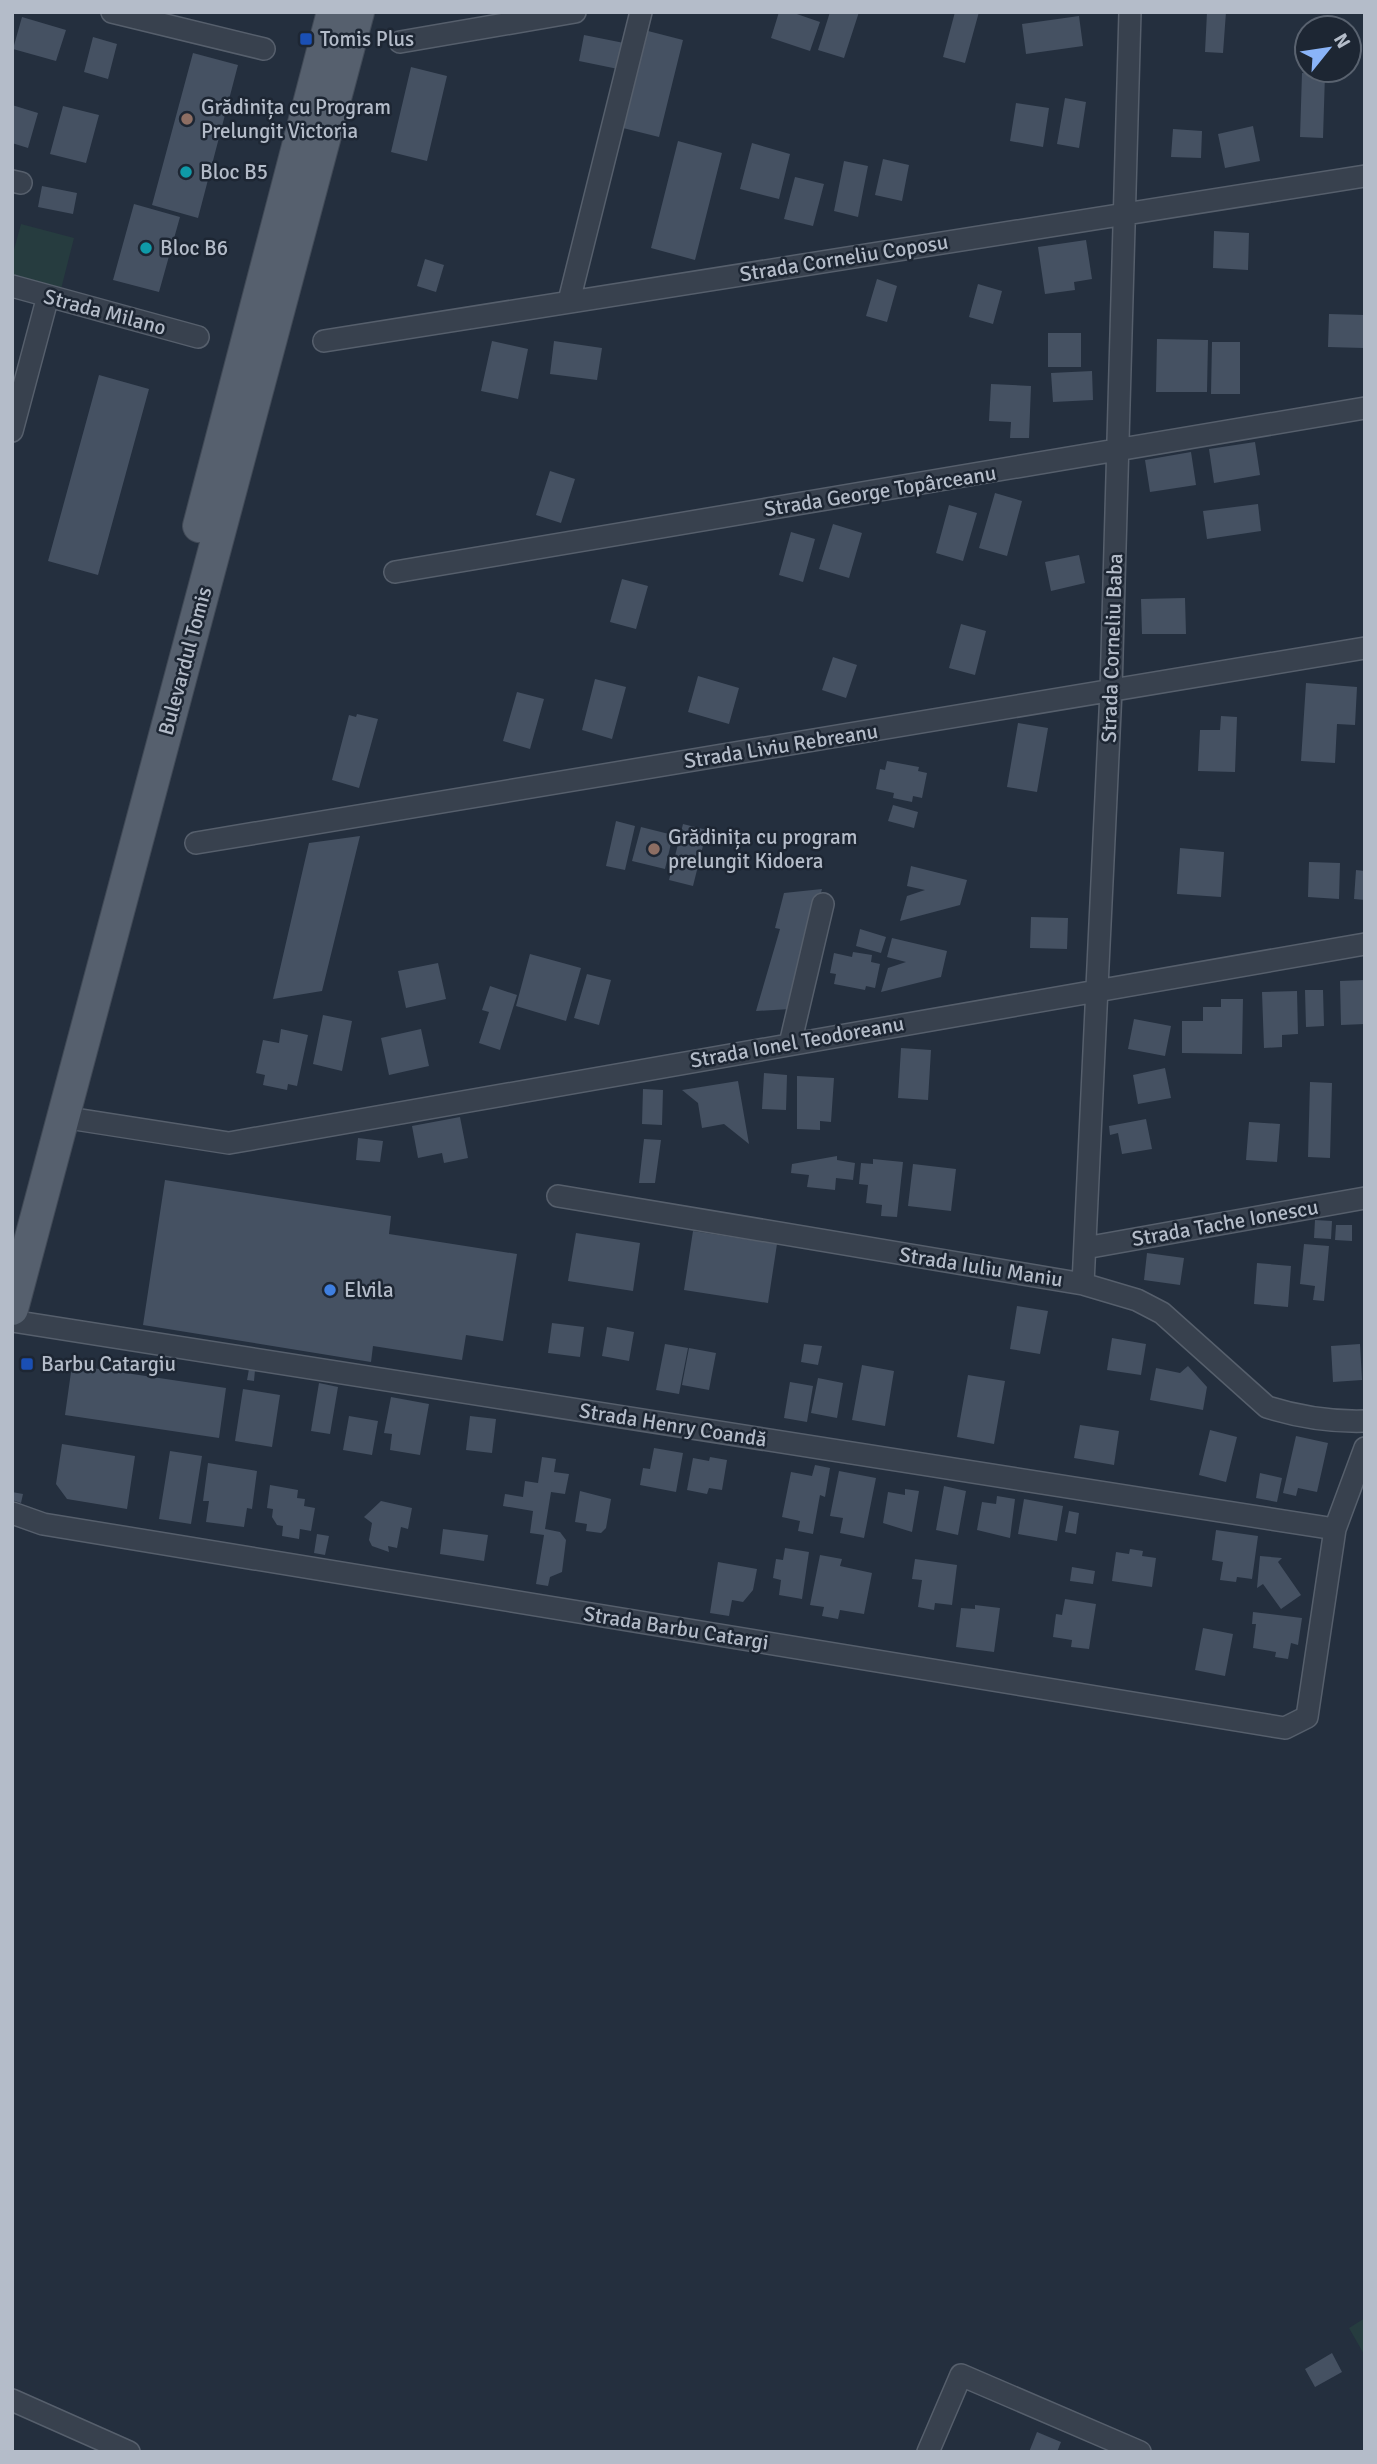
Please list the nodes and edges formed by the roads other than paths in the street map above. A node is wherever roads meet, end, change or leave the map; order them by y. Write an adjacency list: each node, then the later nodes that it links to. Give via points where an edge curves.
1 (112, 12): 8 (street)
2 (333, 12): 30 (main road, Bulevardul Tomis)
3 (358, 12): 27 (main road, Bulevardul Tomis)
4 (575, 12): 7 (street)
5 (641, 12): 13 (street)
6 (1130, 12): 10 (street, Strada Corneliu Baba)
7 (400, 42)
8 (264, 50)
9 (1365, 176): 10 (street, Strada Corneliu Coposu)
10 (1125, 215): 13 (street, Strada Corneliu Coposu); 18 (street, Strada Corneliu Baba)
11 (12, 286): 12 (street, Strada Milano)
12 (48, 296): 14 (street, Strada Milano); 17 (street)
13 (569, 301): 15 (street, Strada Corneliu Coposu)
14 (198, 337)
15 (324, 341)
16 (1365, 408): 18 (street, Strada George Topârceanu)
17 (12, 431)
18 (1118, 451): 19 (street, Strada George Topârceanu); 21 (street, Strada Corneliu Baba)
19 (395, 572)
20 (1365, 648): 21 (street, Strada Liviu Rebreanu)
21 (1111, 691): 22 (street, Strada Liviu Rebreanu); 25 (street, Strada Corneliu Baba)
22 (196, 843)
23 (823, 904): 26 (street)
24 (1365, 944): 25 (street, Strada Ionel Teodoreanu)
25 (1097, 989): 26 (street, Strada Ionel Teodoreanu); 31 (street, Strada Corneliu Baba)
26 (790, 1044): 27 (street, Strada Ionel Teodoreanu, via 229,1143)
27 (62, 1117): 33 (main road, Bulevardul Tomis)
28 (558, 1196): 32 (street, Strada Iuliu Maniu)
29 (1365, 1198): 31 (street, Strada Tache Ionescu)
30 (12, 1232)
31 (1085, 1248): 32 (street, Strada Corneliu Baba)
32 (1083, 1284): 35 (street, Strada Iuliu Maniu, via 1137,1300 1162,1313 1267,1407 1341,1422)
33 (12, 1310)
34 (12, 1321): 40 (street, Strada Henry Coandă)
35 (1365, 1421)
36 (1365, 1448): 40 (street)
37 (12, 1513): 38 (street, Strada Barbu Catargi)
38 (43, 1524): 39 (street, Strada Barbu Catargi); 40 (street, Strada Barbu Catargi, via 1285,1728 1307,1717)
39 (12, 1529)
40 (1335, 1529)
41 (12, 2400): 42 (street)
42 (130, 2452)
43 (928, 2452): 44 (street, via 961,2375)
44 (1140, 2452)

